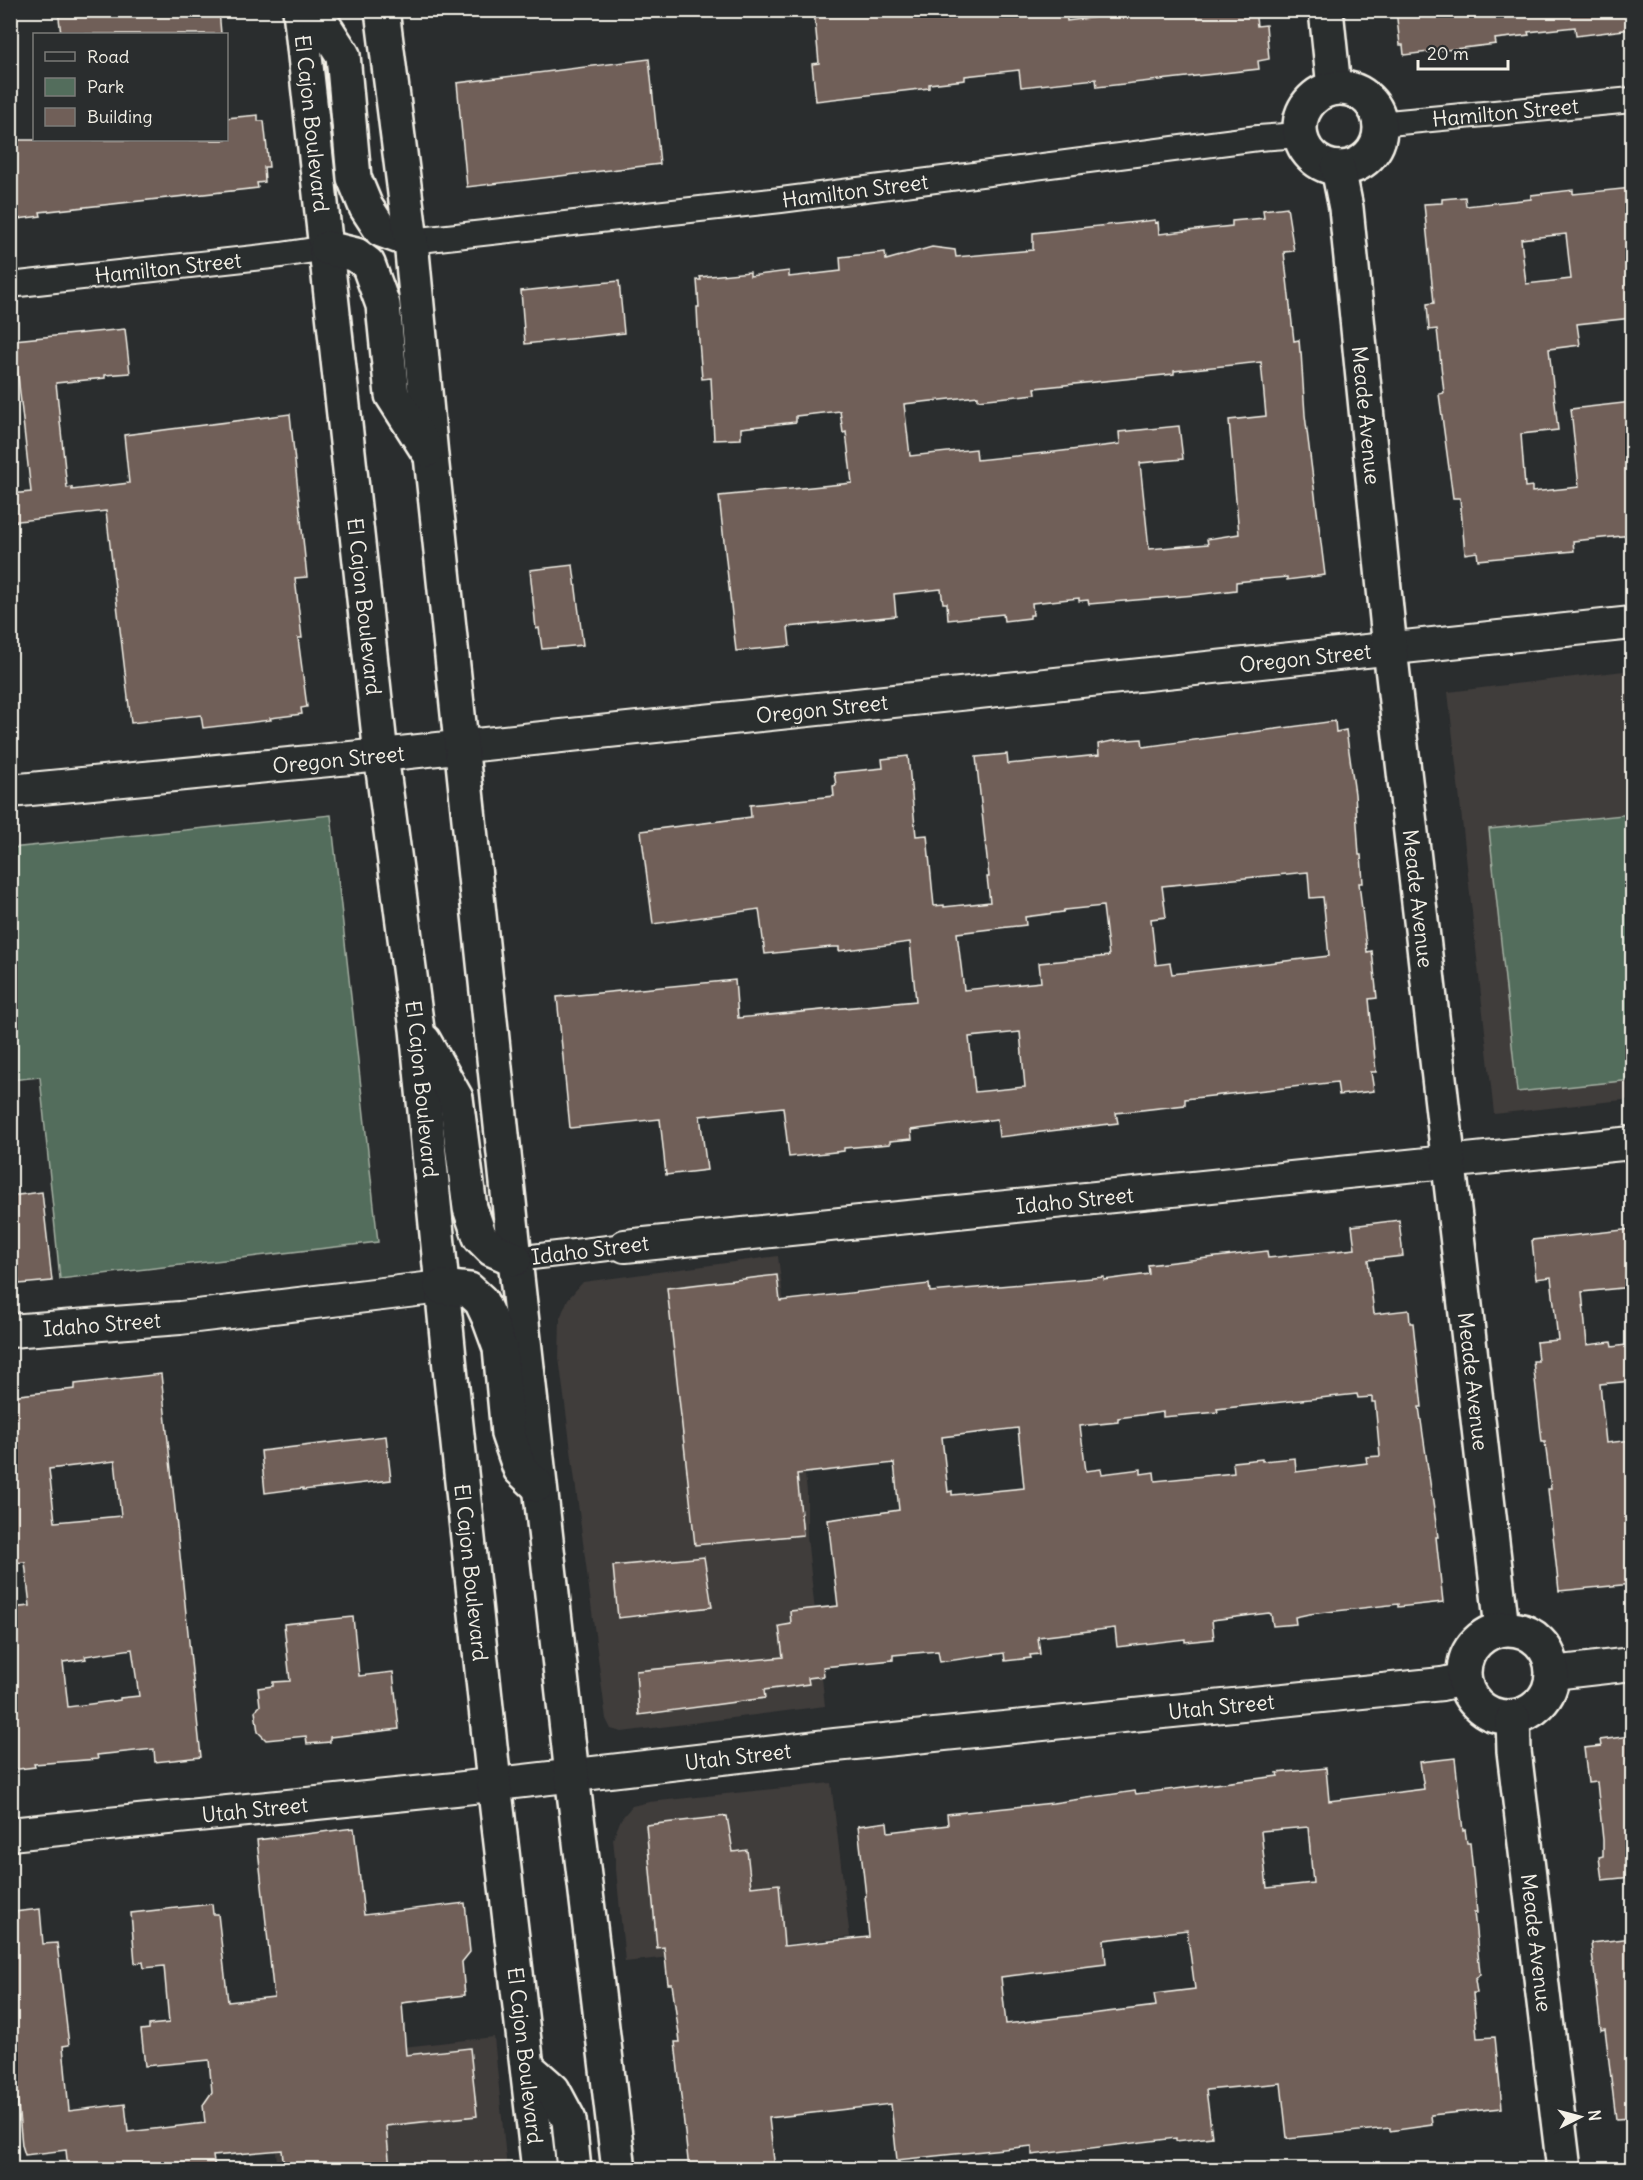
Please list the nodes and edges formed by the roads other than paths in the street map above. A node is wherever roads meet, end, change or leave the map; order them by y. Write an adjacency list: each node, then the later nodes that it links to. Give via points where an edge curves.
1 (300, 10): 11 (main road, El Cajon Boulevard)
2 (314, 10): 10 (main road, via 343,55 358,188 381,230)
3 (382, 10): 10 (main road)
4 (1326, 10): 5 (main road)
5 (1334, 88): 7 (main road, via 1364,96 1372,105); 8 (main road, via 1308,105)
6 (1632, 100): 7 (street, Hamilton Street)
7 (1378, 124): 9 (main road, via 1376,144 1369,156 1358,164)
8 (1300, 135): 9 (main road, via 1319,162); 10 (street, Hamilton Street, via 781,200)
9 (1338, 168): 15 (main road, Meade Avenue, via 1346,208)
10 (411, 241): 13 (main road)
11 (327, 248): 12 (street, Hamilton Street); 13 (main road, via 356,255 368,264 383,305 392,395); 17 (main road, El Cajon Boulevard)
12 (10, 285)
13 (431, 456): 16 (main road)
14 (1632, 623): 15 (street, Oregon Street)
15 (1390, 649): 16 (street, Oregon Street); 21 (main road, Meade Avenue)
16 (461, 746): 17 (street, Oregon Street); 23 (main road)
17 (381, 755): 18 (street, Oregon Street); 19 (main road, El Cajon Boulevard)
18 (10, 791)
19 (417, 1029): 23 (main road, via 456,1098 470,1208 480,1237 492,1249); 24 (main road, El Cajon Boulevard)
20 (1632, 1143): 21 (street, Idaho Street)
21 (1448, 1162): 22 (street, Idaho Street); 27 (main road, Meade Avenue)
22 (625, 1246): 23 (street, Idaho Street)
23 (515, 1259): 26 (main road)
24 (441, 1287): 25 (street, Idaho Street, via 180,1318); 26 (main road, via 469,1290 481,1301 489,1317 500,1348 508,1434 520,1468); 33 (main road, El Cajon Boulevard)
25 (10, 1331)
26 (541, 1489): 32 (main road)
27 (1502, 1629): 29 (main road, via 1515,1629 1537,1640 1546,1649); 30 (main road, via 1473,1646 1467,1656)
28 (1632, 1664): 29 (street)
29 (1553, 1673): 31 (main road, via 1551,1686 1536,1708)
30 (1464, 1679): 31 (main road, via 1472,1700 1480,1708); 32 (street, Utah Street)
31 (1512, 1718): 39 (main road, Meade Avenue)
32 (572, 1775): 33 (street, Utah Street); 38 (main road)
33 (494, 1783): 34 (street, Utah Street); 35 (main road, El Cajon Boulevard)
34 (10, 1834)
35 (528, 2067): 36 (main road, El Cajon Boulevard); 37 (main road, via 553,2090 569,2120)
36 (539, 2169)
37 (574, 2169)
38 (619, 2169)
39 (1564, 2169)

